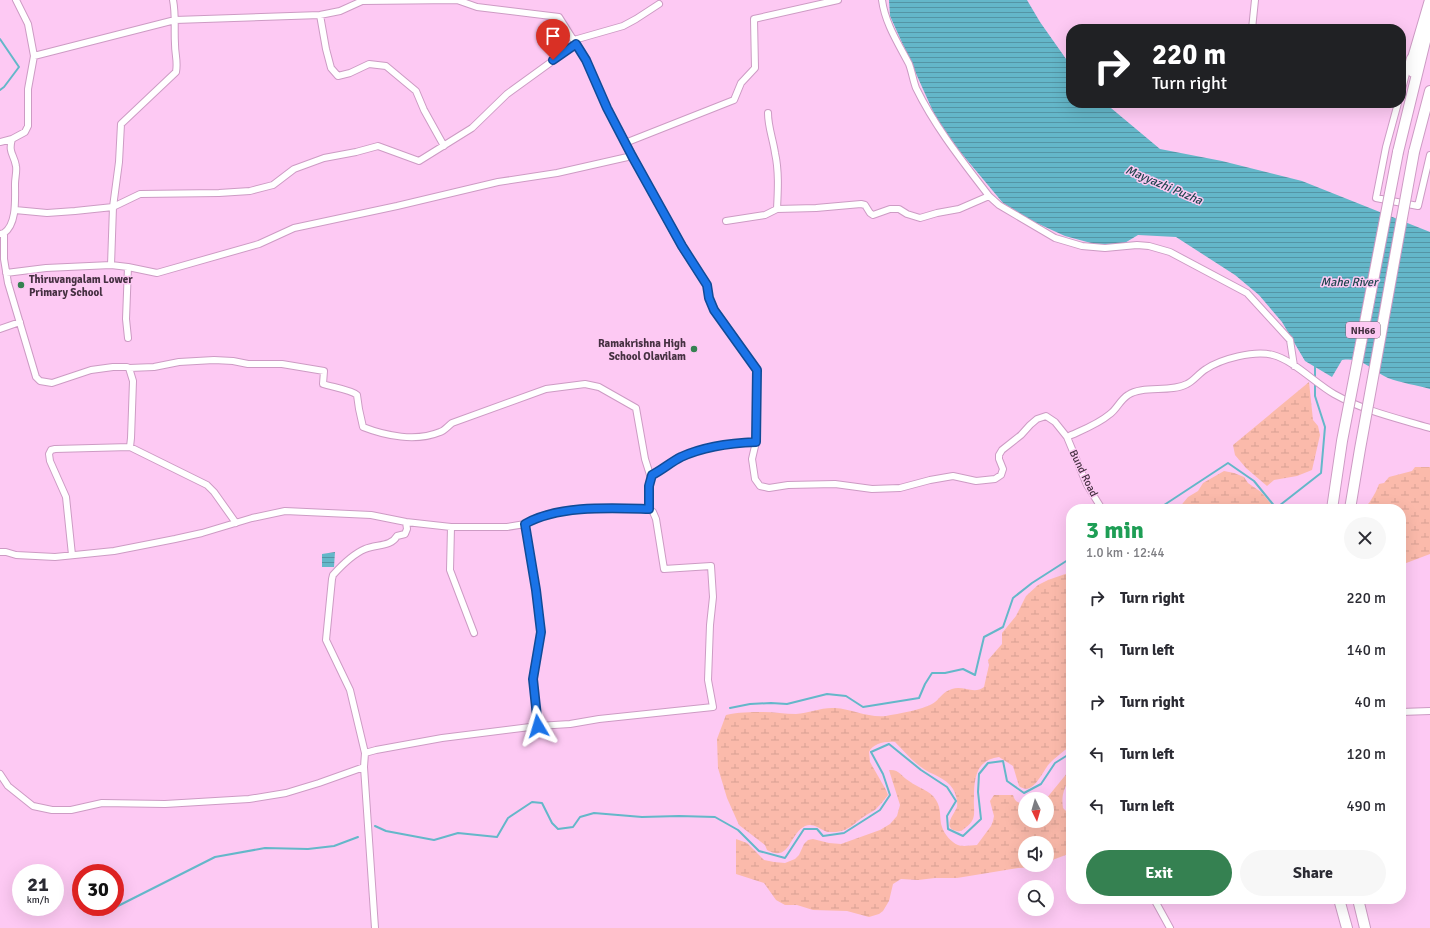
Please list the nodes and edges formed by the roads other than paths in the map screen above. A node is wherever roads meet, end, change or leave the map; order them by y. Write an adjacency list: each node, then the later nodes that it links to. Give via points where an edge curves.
1 (16, 0): 15 (street, via 28,24)
2 (173, 0): 11 (street)
3 (459, 0): 10 (street, via 362,1 340,11); 14 (street, via 477,7 559,17)
4 (838, 0): 23 (street, via 754,19 755,68 741,83 734,100)
5 (882, 0): 27 (street, via 884,14 928,110)
6 (1255, 0): 13 (street)
7 (1425, 0): 16 (street)
8 (1430, 0): 18 (highway, via 1413,58)
9 (659, 4): 14 (street, via 623,26)
10 (320, 15): 11 (street); 24 (street, via 327,55 334,72 338,76 369,64 386,66 416,91)
11 (175, 20): 15 (street); 28 (street, via 178,63 176,72 121,124)
12 (1430, 21): 18 (highway, NH66)
13 (1253, 24)
14 (575, 42): 23 (street); 24 (street, via 507,94 472,128)
15 (34, 56): 21 (street, via 28,90 28,126 25,132)
16 (1406, 74)
17 (1430, 91): 48 (highway, NH66, bridge, via 1414,152)
18 (1412, 92): 47 (highway, NH66, bridge, via 1342,441)
19 (1397, 108): 25 (street, via 1376,198 1418,206)
20 (768, 113): 29 (street, via 776,155)
21 (12, 139): 22 (street); 30 (street, via 11,153 16,166)
22 (0, 142)
23 (625, 143): 26 (street)
24 (444, 146): 28 (street, via 419,162 378,146 324,158 294,169 273,185 250,191 140,194)
25 (1430, 155)
26 (632, 156): 34 (street, via 498,182 294,228 259,244 157,273); 43 (street, via 682,246 707,285 714,310 757,370)
27 (989, 196): 29 (street, via 959,209 920,218 899,209 873,214 865,204); 39 (street, via 999,205 1054,238 1082,246 1105,248 1150,246 1170,252 1247,293 1290,340)
28 (113, 207): 30 (street, via 47,212); 33 (street)
29 (777, 209): 31 (street, via 765,215)
30 (15, 210): 32 (street, via 8,229)
31 (726, 221)
32 (2, 234): 35 (street)
33 (111, 265): 34 (street); 35 (street)
34 (128, 267): 38 (street)
35 (6, 273): 36 (street)
36 (20, 322): 37 (street); 40 (street, via 36,377 40,381 52,383 91,370)
37 (0, 329)
38 (128, 338)
39 (1294, 366): 41 (street, via 1333,394 1361,407); 42 (street, via 1273,355 1263,354 1248,354 1218,363 1205,369 1187,384 1129,394 1097,423)
40 (129, 368): 44 (street, via 133,381); 45 (street, via 214,360 282,364 324,371 323,384 357,395 363,427 378,433 411,437 441,432 452,423 546,389 585,384 599,386 636,408)
41 (1430, 428)
42 (1067, 437): 43 (street, Bund Road, via 1046,416 1030,425 1002,450 999,459 1003,469 996,479 976,481 954,476 900,488 872,489 835,484 769,488 760,486 755,479 752,459); 46 (street, Bund Road, via 1087,485)
43 (756, 442): 45 (street, via 733,443 697,451 652,475)
44 (130, 447): 51 (street, via 207,485); 55 (street, via 51,450 50,461 66,496)
45 (651, 478): 49 (street)
46 (1099, 504)
47 (1333, 504)
48 (1351, 504)
49 (649, 509): 52 (street, via 576,510 536,518); 59 (street, via 656,518 664,569 711,566 713,597 708,680 712,707)
50 (406, 522): 51 (street, via 371,515 285,511); 53 (street); 60 (street, via 405,534 397,536 390,543 356,553 332,579 326,640 350,690)
51 (236, 523): 55 (street, via 153,544)
52 (525, 524): 53 (street, via 507,527); 59 (street, via 541,632 533,679)
53 (451, 527): 56 (street, via 450,570)
54 (0, 552): 55 (street, via 37,556)
55 (72, 555)
56 (474, 633)
57 (1430, 711): 58 (street)
58 (1406, 712)
59 (538, 726): 60 (street, via 442,738)
60 (365, 753): 61 (street)
61 (364, 767): 62 (street, via 286,793 249,799 165,804 102,802 71,810 33,806 8,786); 66 (street)
62 (0, 774)
63 (1157, 904): 67 (street)
64 (1341, 904): 68 (highway)
65 (1359, 904): 69 (highway)
66 (375, 928)
67 (1170, 928)
68 (1347, 928)
69 (1365, 928)

